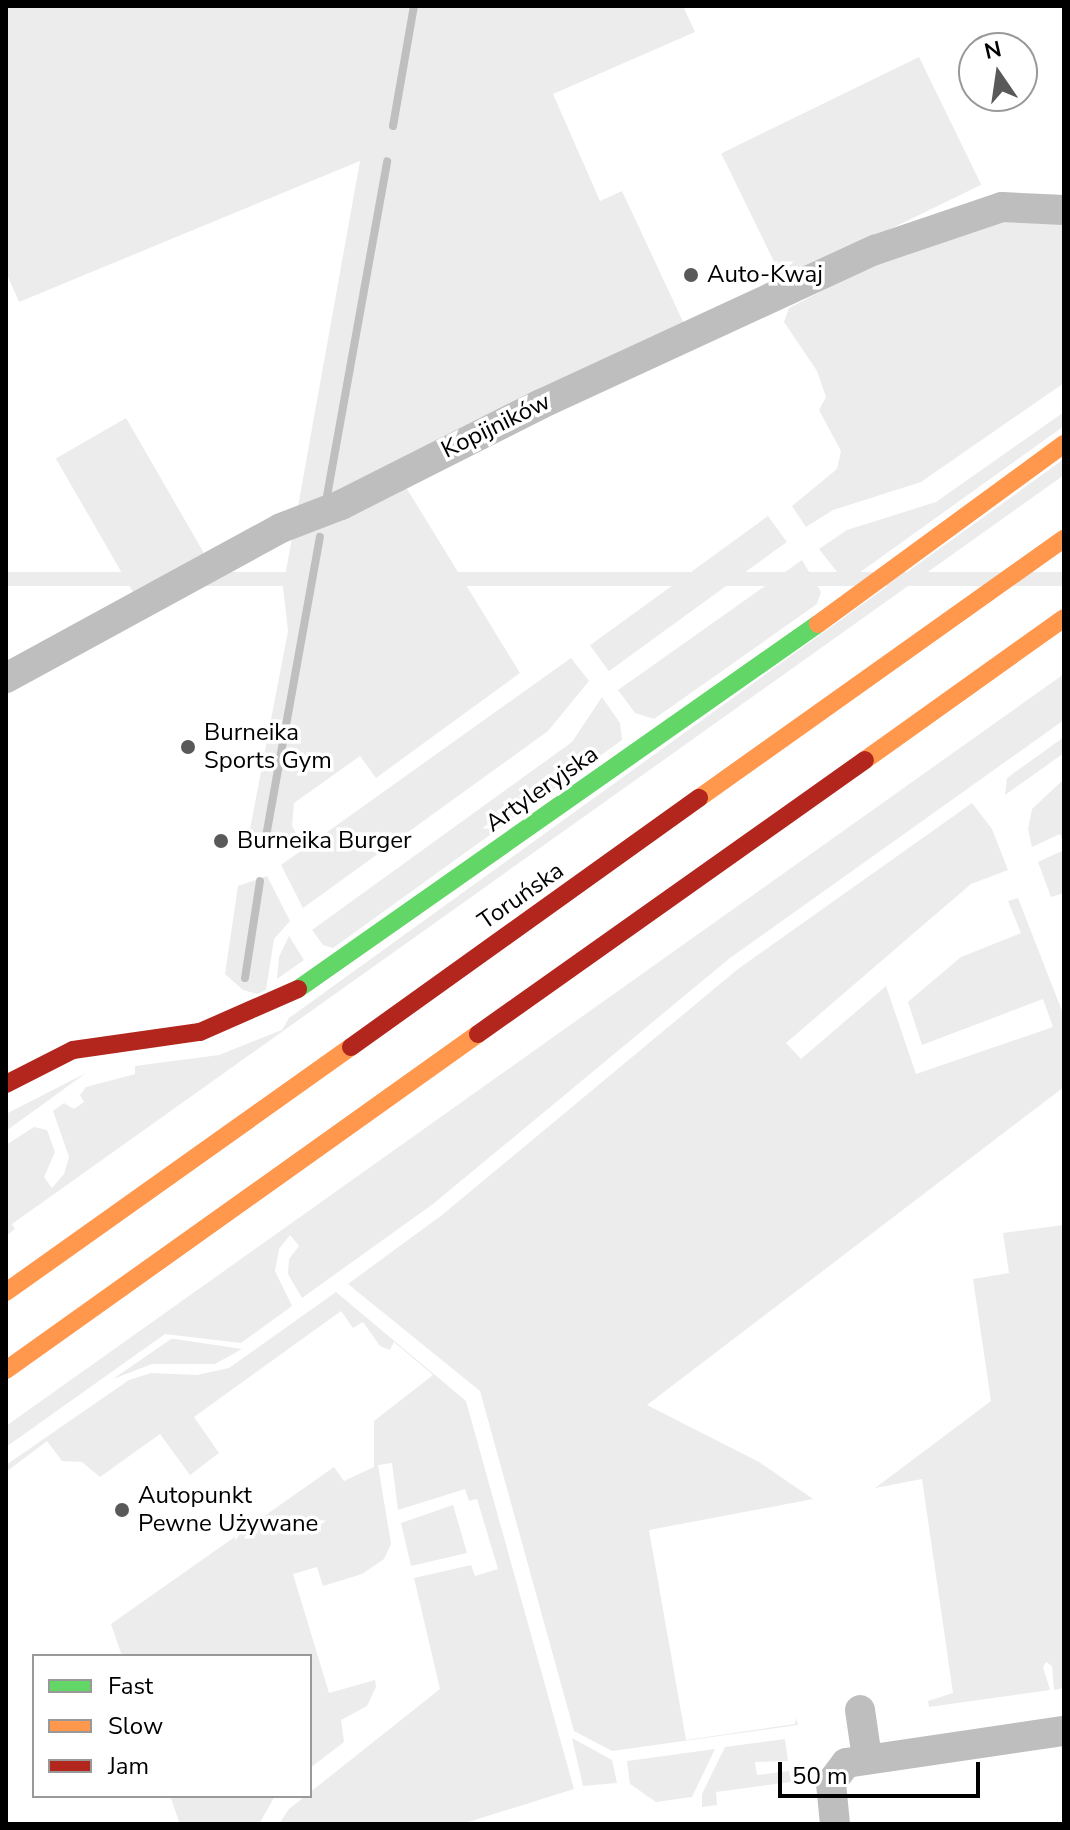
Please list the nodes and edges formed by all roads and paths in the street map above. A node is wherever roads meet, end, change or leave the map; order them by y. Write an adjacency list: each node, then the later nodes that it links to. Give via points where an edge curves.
1 (1064, 210): 5 (street, Kopijników, via 1002,207 875,250 541,404 353,500 281,528)
2 (1064, 444): 6 (main road, Artyleryjska, via 792,643 291,994 200,1032 73,1050)
3 (1064, 539): 7 (main road, Toruńska)
4 (1064, 618): 8 (main road)
5 (6, 678)
6 (6, 1084)
7 (6, 1292)
8 (6, 1370)
9 (860, 1710): 11 (street)
10 (1064, 1731): 11 (street)
11 (867, 1758): 12 (street, via 846,1763 832,1777)
12 (835, 1824)

